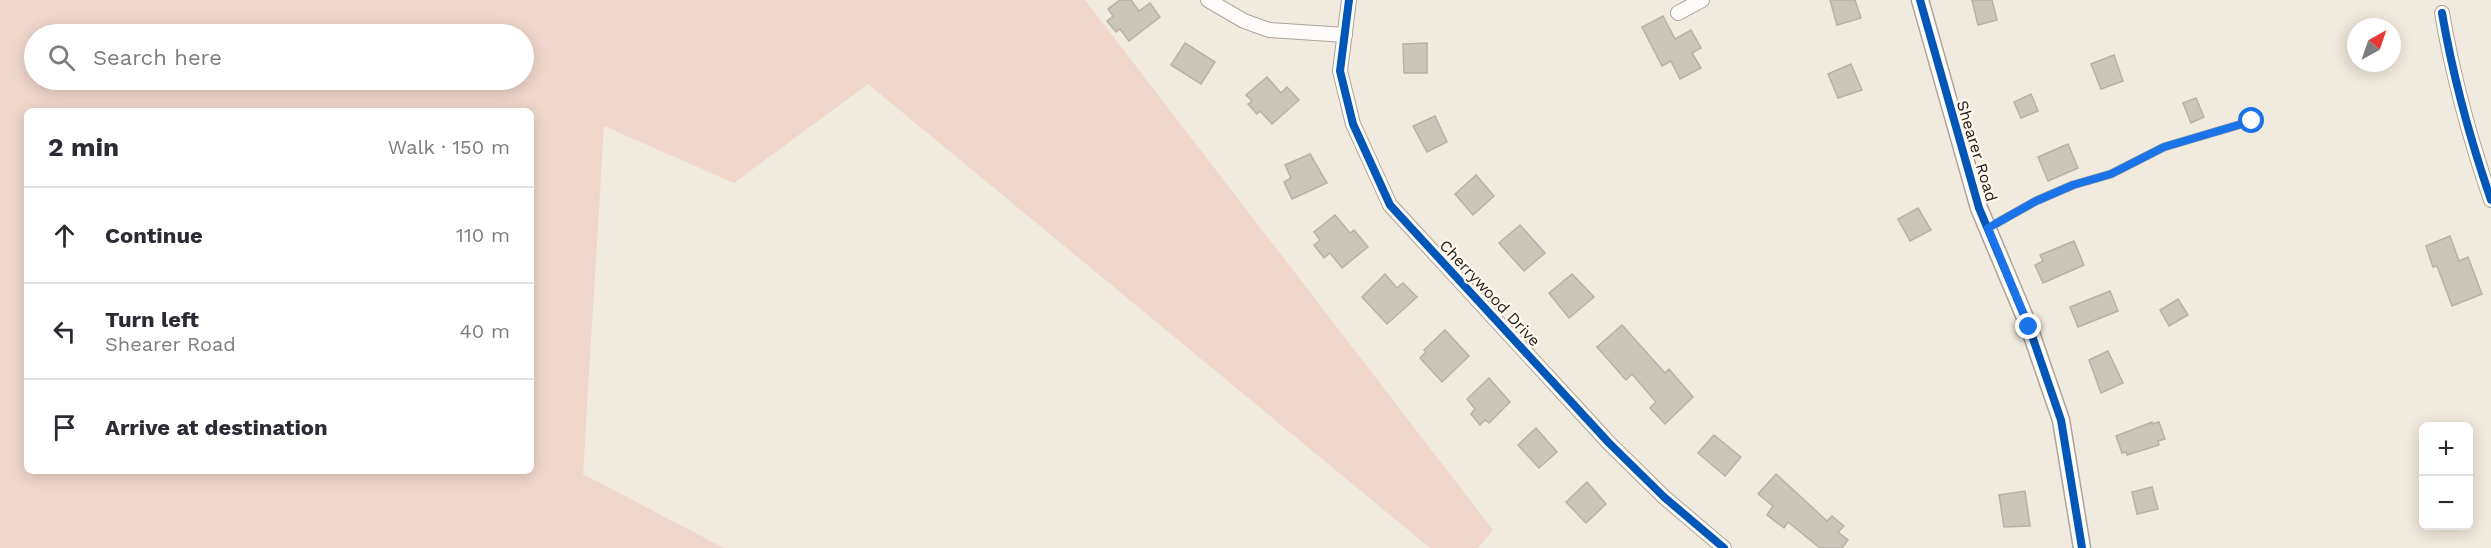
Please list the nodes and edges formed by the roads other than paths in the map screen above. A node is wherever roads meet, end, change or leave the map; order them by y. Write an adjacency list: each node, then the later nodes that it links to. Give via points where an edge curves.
1 (1208, 0): 7 (street, via 1269,30)
2 (1350, 0): 7 (street, Cherrywood Drive)
3 (1702, 0): 5 (street)
4 (1920, 0): 10 (street, Shearer Road)
5 (1678, 13)
6 (2442, 13): 9 (street, via 2471,144)
7 (1345, 34): 11 (street, Cherrywood Drive, via 1340,71 1353,124 1390,204 1610,443 1664,497)
8 (2252, 121): 10 (lane, via 2164,147 2111,174 2036,201)
9 (2491, 200)
10 (1988, 228): 12 (street, Shearer Road, via 2029,327 2061,420)
11 (1724, 548)
12 (2082, 548)

